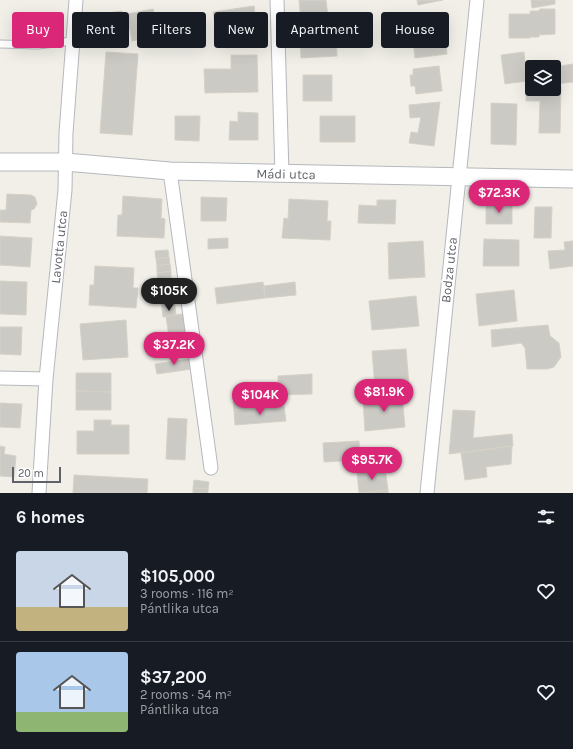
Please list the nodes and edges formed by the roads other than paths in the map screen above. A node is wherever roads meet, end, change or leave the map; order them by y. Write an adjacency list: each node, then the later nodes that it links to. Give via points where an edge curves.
1 (76, 0): 4 (street, Lavotta utca)
2 (277, 0): 10 (street)
3 (477, 0): 11 (street, Bodza utca)
4 (75, 12)
5 (72, 41): 6 (lane, via 38,45); 8 (street, Lavotta utca)
6 (0, 44)
7 (0, 162): 8 (street, Mádi utca)
8 (65, 162): 9 (street, Mádi utca); 14 (street, Lavotta utca, via 65,190)
9 (170, 171): 10 (street, Mádi utca); 15 (street)
10 (282, 174): 11 (street, Mádi utca)
11 (459, 177): 12 (street, Mádi utca); 17 (street, Bodza utca)
12 (573, 179)
13 (0, 378): 14 (street)
14 (46, 378): 16 (street, Lavotta utca)
15 (211, 468)
16 (39, 493)
17 (427, 493)

